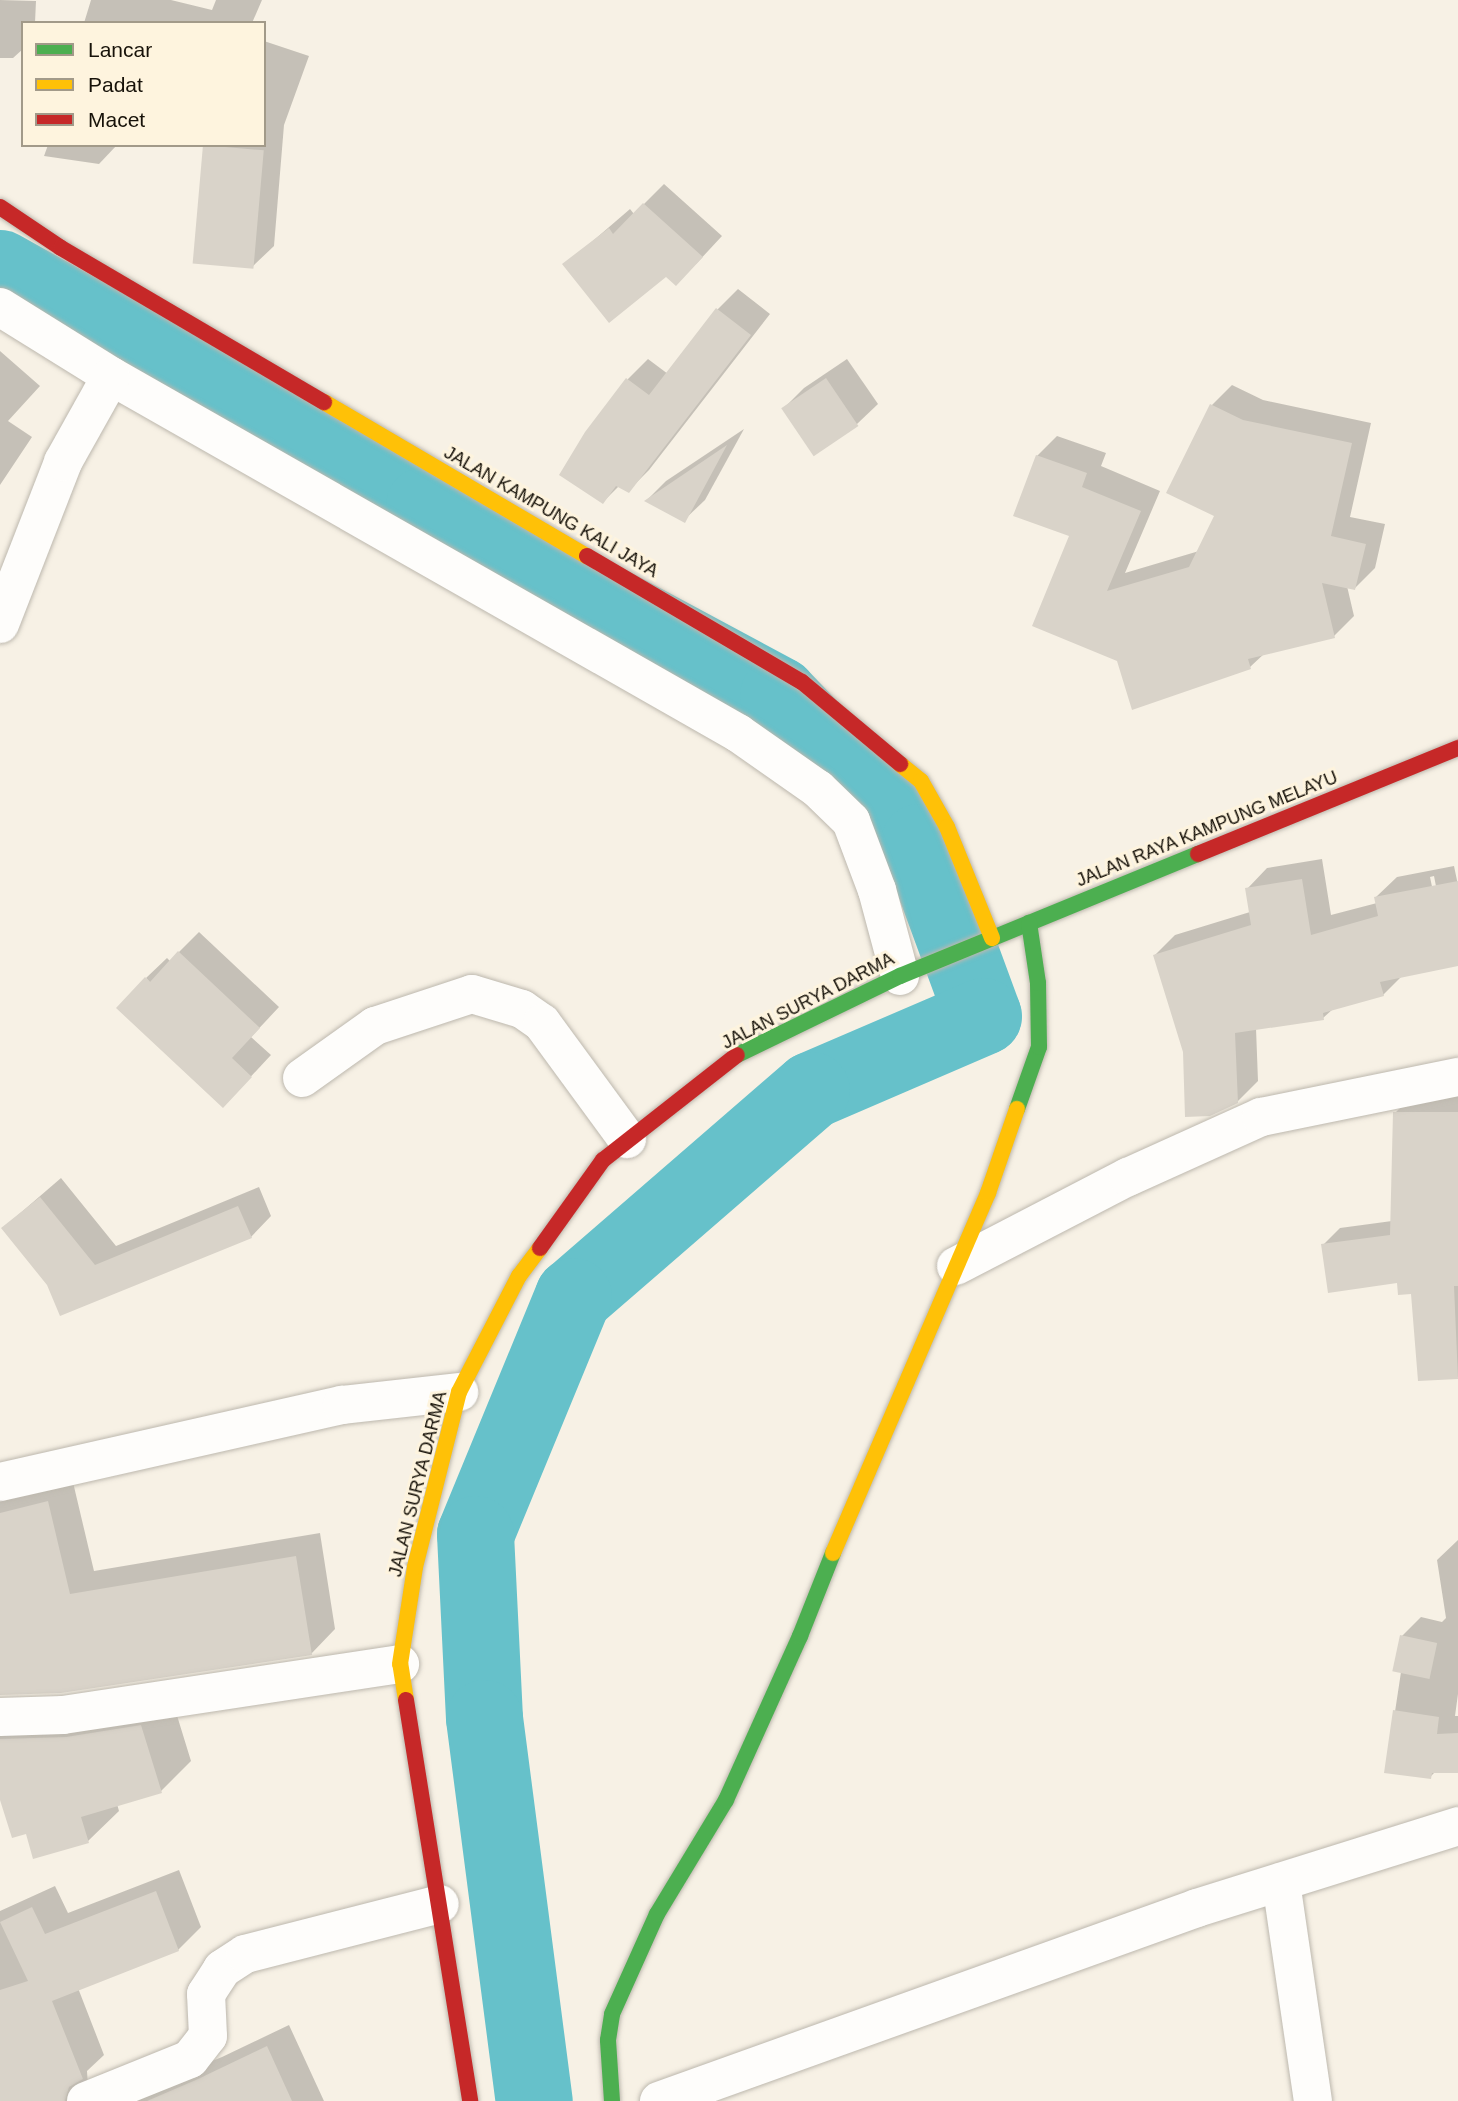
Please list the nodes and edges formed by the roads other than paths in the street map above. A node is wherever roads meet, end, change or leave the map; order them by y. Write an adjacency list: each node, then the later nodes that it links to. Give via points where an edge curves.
1 (0, 207): 7 (street, JALAN KAMPUNG KALI JAYA, via 73,255 802,682 921,781 947,827)
2 (0, 307): 3 (street)
3 (111, 376): 4 (street, via 63,462); 9 (street, via 738,733 817,789 851,821)
4 (0, 624)
5 (1458, 748): 6 (street, JALAN RAYA KAMPUNG MELAYU)
6 (1029, 923): 7 (street, JALAN RAYA KAMPUNG MELAYU); 13 (street, via 1038,983 1039,1047 988,1194)
7 (992, 938): 8 (street, JALAN RAYA KAMPUNG MELAYU)
8 (971, 946): 9 (street, JALAN SURYA DARMA)
9 (911, 971): 12 (street, JALAN SURYA DARMA, via 731,1058)
10 (1458, 1077): 13 (street, via 1261,1117 1128,1177)
11 (302, 1078): 12 (street, via 375,1026 472,994 522,1009 542,1023)
12 (627, 1139): 14 (street, JALAN SURYA DARMA, via 603,1160 519,1276)
13 (956, 1266): 23 (street, via 726,1800 657,1914 612,2014 608,2040)
14 (460, 1392): 15 (street, via 342,1405); 16 (street, JALAN SURYA DARMA, via 415,1567)
15 (0, 1482)
16 (400, 1664): 17 (street, via 63,1715); 20 (street, JALAN SURYA DARMA)
17 (0, 1717)
18 (1458, 1826): 19 (street)
19 (1281, 1882): 24 (street, via 962,1990); 25 (street)
20 (440, 1904): 21 (street, via 245,1954 222,1969 206,1994 208,2036 190,2059); 22 (street, JALAN SURYA DARMA)
21 (86, 2101)
22 (470, 2101)
23 (612, 2101)
24 (659, 2101)
25 (1313, 2101)

